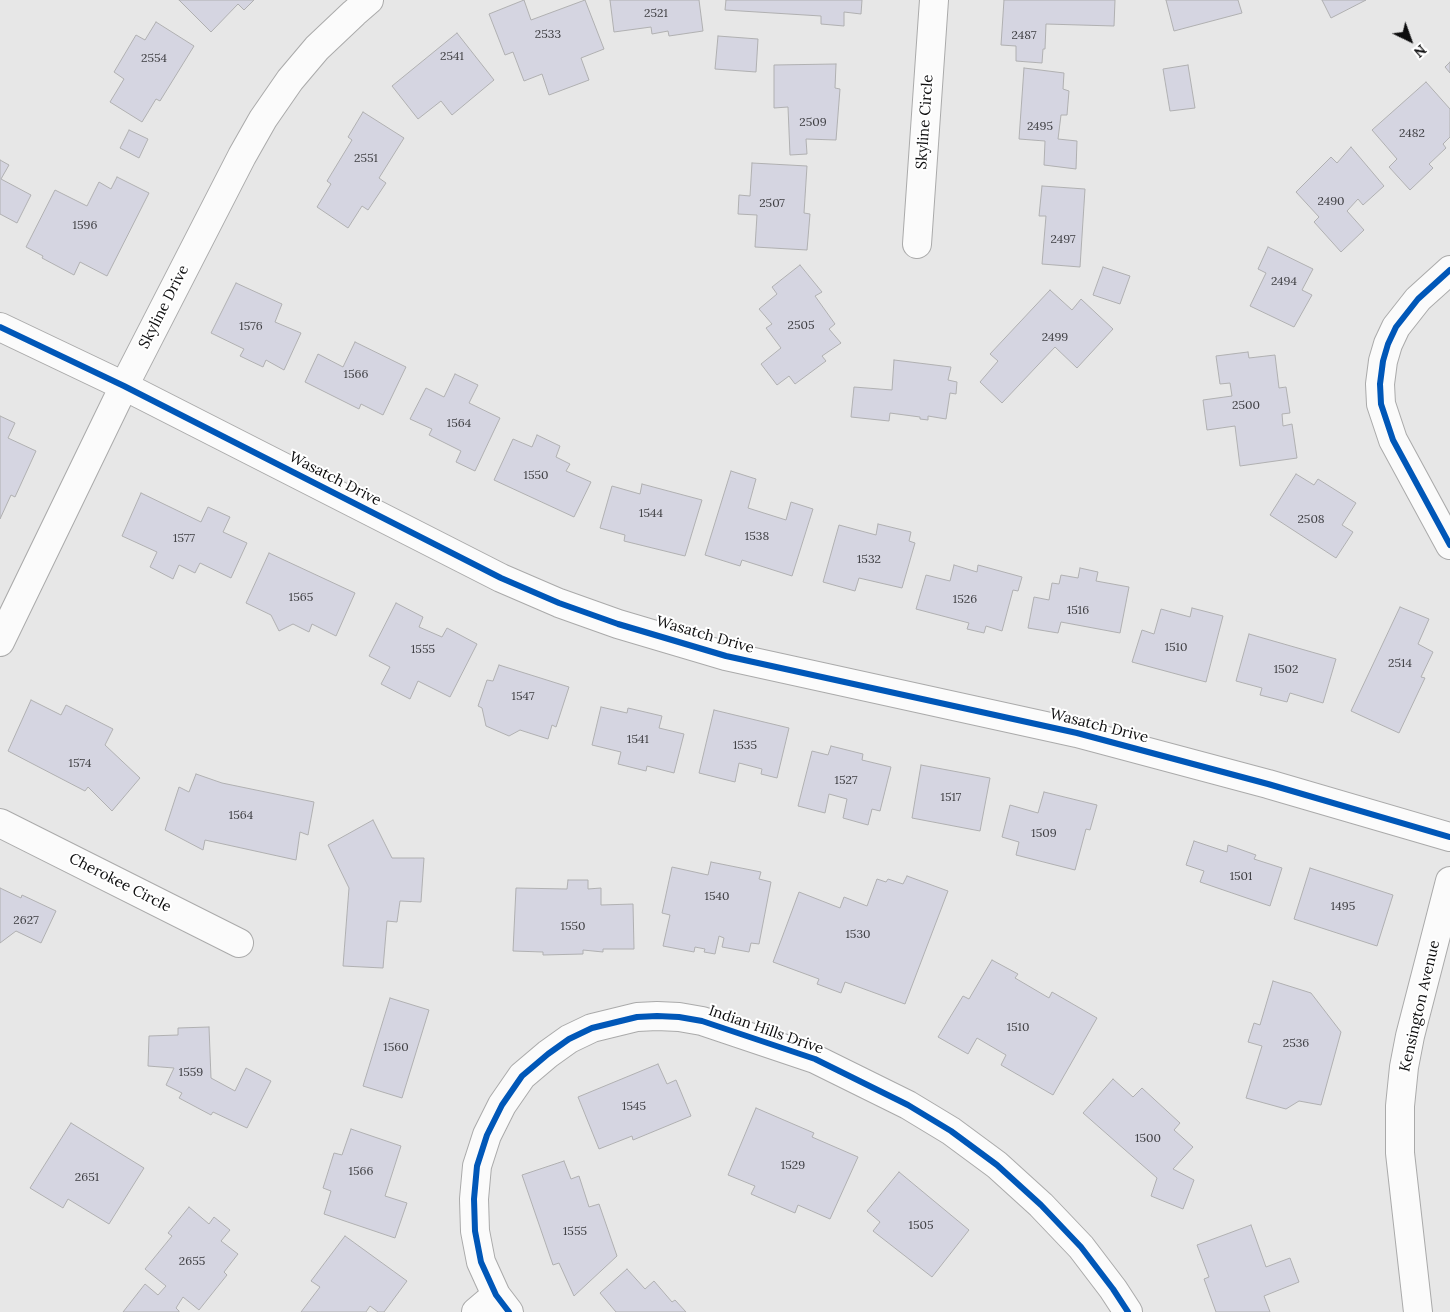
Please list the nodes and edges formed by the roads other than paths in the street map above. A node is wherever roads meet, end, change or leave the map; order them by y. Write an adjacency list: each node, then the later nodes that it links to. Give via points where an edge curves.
1 (369, 0): 6 (street, Skyline Drive, via 318,48 290,80 264,119)
2 (934, 0): 3 (street, Skyline Circle)
3 (917, 244)
4 (1450, 270): 7 (street, via 1418,299 1396,327 1383,360 1380,384 1381,404 1393,440)
5 (0, 327): 6 (street, Wasatch Drive)
6 (124, 386): 8 (street, Skyline Drive); 10 (street, Wasatch Drive, via 502,578 618,624 726,656 1077,732)
7 (1450, 545)
8 (0, 642)
9 (0, 823): 12 (street, Cherokee Circle)
10 (1450, 836)
11 (1450, 881): 15 (street, Kensington Avenue, via 1410,1036 1400,1106 1400,1153)
12 (239, 943)
13 (494, 1306): 14 (street, Indian Hills Drive, via 475,1231 474,1199 477,1166 487,1135 502,1105 522,1076 569,1039 592,1028 657,1016 702,1021 816,1059 908,1105 951,1131 997,1165 1041,1205 1081,1247)
14 (1128, 1312)
15 (1418, 1312)

